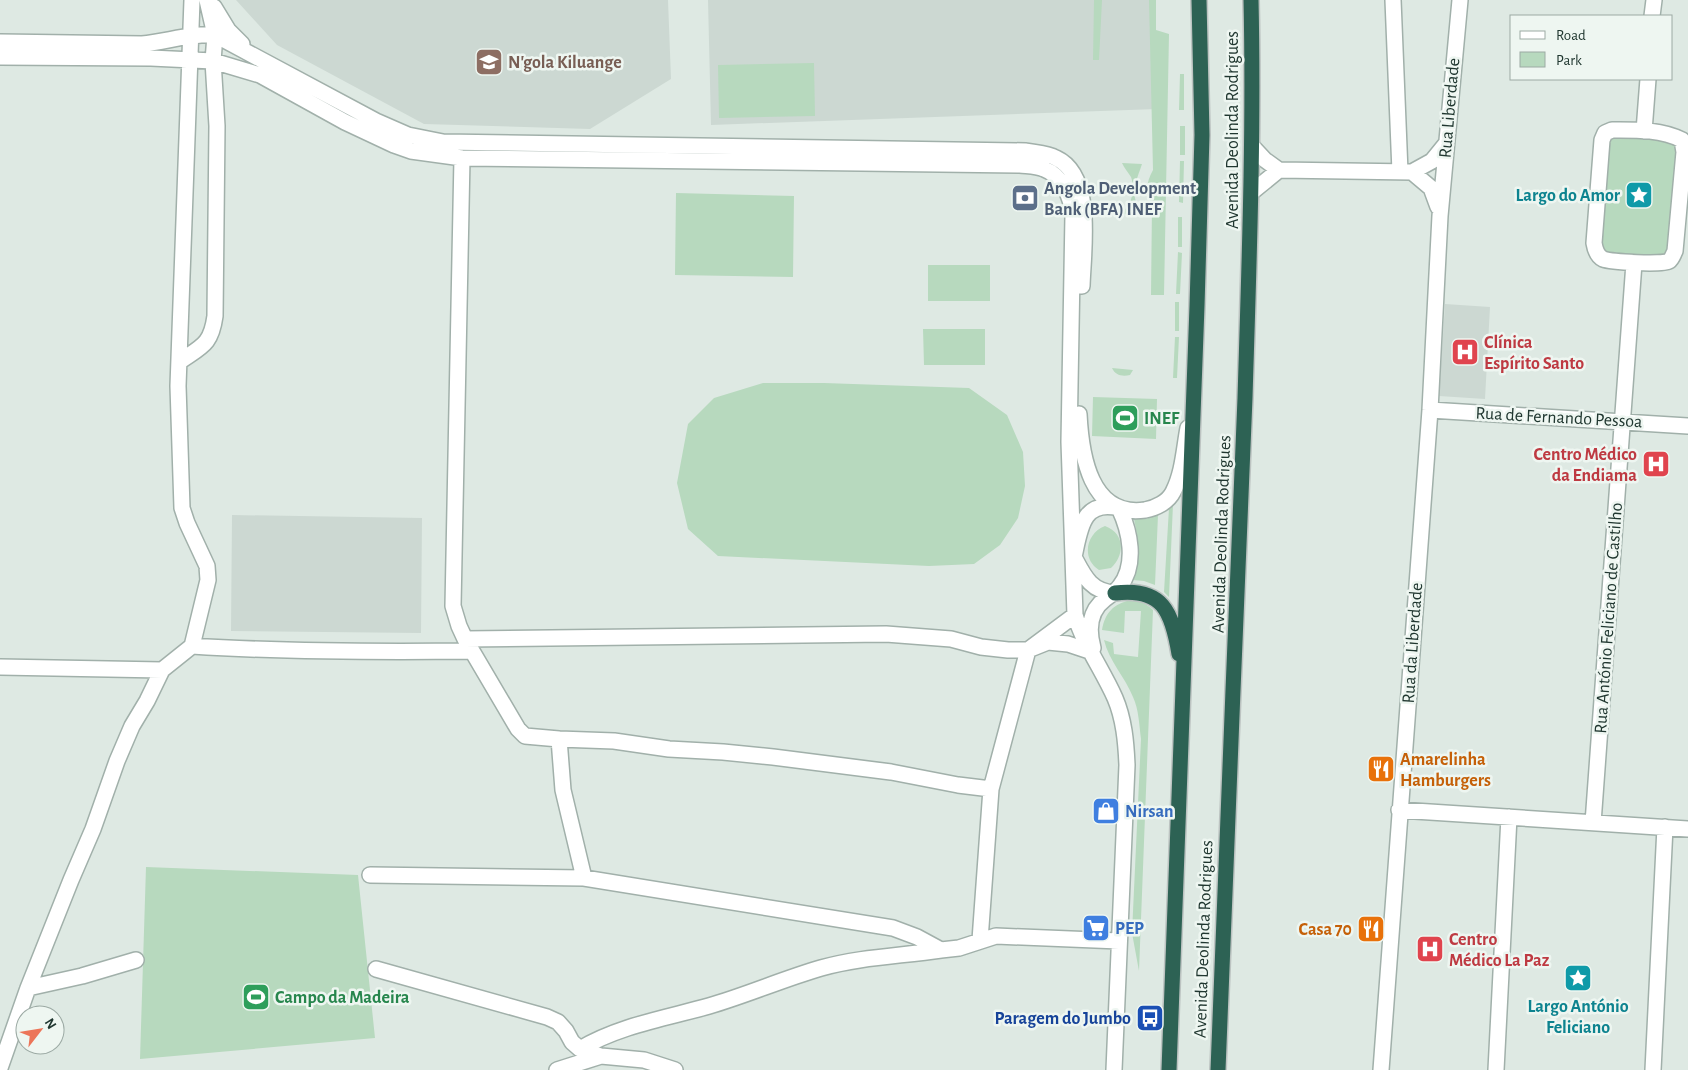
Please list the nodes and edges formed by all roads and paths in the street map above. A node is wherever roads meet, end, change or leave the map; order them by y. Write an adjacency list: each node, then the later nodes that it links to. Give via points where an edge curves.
1 (192, 0): 10 (street)
2 (209, 0): 9 (street); 12 (street, via 228,30)
3 (1199, 0): 27 (highway, Avenida Deolinda Rodrigues, via 1202,135)
4 (1251, 0): 19 (highway, Avenida Deolinda Rodrigues)
5 (1393, 0): 22 (street)
6 (1460, 0): 18 (street, Rua Liberdade)
7 (1654, 0): 8 (street)
8 (1652, 15)
9 (215, 35): 10 (street); 12 (street); 15 (street)
10 (191, 36): 11 (street, via 142,44); 14 (street)
11 (0, 42)
12 (256, 56): 31 (street, via 376,121 408,135 443,142 1026,152 1056,157 1076,177 1084,208 1078,403 1080,443 1093,482 1102,495)
13 (0, 57): 14 (street)
14 (190, 60): 15 (street); 26 (street)
15 (213, 61): 20 (street, via 260,75 394,145 426,154); 26 (street, via 217,126 215,316 213,332 206,344)
16 (1648, 80): 17 (street)
17 (1644, 131): 25 (street, via 1675,136 1682,140 1684,152 1675,251 1668,262); 25 (street, via 1612,130 1605,133 1594,242 1598,255 1604,259)
18 (1446, 145): 22 (street, via 1432,161); 24 (street, Rua Liberdade)
19 (1252, 146): 21 (street); 23 (highway, Avenida Deolinda Rodrigues)
20 (462, 158): 32 (street, via 1020,165 1049,171 1065,188 1073,215 1069,442); 35 (street, via 453,606)
21 (1279, 170): 22 (street); 23 (street)
22 (1406, 172): 24 (street, via 1424,180 1431,188)
23 (1252, 192): 66 (highway, Avenida Deolinda Rodrigues)
24 (1440, 216): 28 (street, Rua da Liberdade)
25 (1634, 263): 29 (street, Rua António Feliciano de Castilho)
26 (179, 362): 36 (street, via 182,508 207,566 208,580)
27 (1194, 395): 31 (street, via 1173,494 1152,509); 42 (highway, Avenida Deolinda Rodrigues)
28 (1430, 410): 29 (street, Rua de Fernando Pessoa); 45 (street, Rua da Liberdade)
29 (1623, 421): 30 (street, Rua de Fernando Pessoa); 47 (street, Rua António Feliciano de Castilho)
30 (1688, 426)
31 (1118, 508): 32 (street, via 1100,506 1084,518); 33 (street, via 1130,550 1126,577)
32 (1074, 557): 33 (street, via 1088,582 1100,591); 34 (street)
33 (1115, 593): 39 (street, via 1104,599 1092,617 1091,641); 42 (highway, via 1128,591 1150,596 1165,608 1173,622)
34 (1075, 615): 37 (street); 38 (street)
35 (468, 645): 36 (street, via 347,651); 37 (street, via 886,634); 43 (street, via 518,729 525,736)
36 (192, 646): 41 (street)
37 (1028, 650): 38 (street, via 1048,642); 44 (street)
38 (1089, 651): 39 (street)
39 (1098, 666): 53 (street, via 1115,698 1126,738)
40 (0, 667): 41 (street)
41 (162, 670): 57 (street, via 124,744 94,830)
42 (1184, 686): 65 (highway, Avenida Deolinda Rodrigues)
43 (558, 739): 44 (street, via 614,741 774,757); 51 (street, via 563,790)
44 (991, 789): 52 (street)
45 (1399, 810): 46 (street); 67 (street, Rua da Liberdade)
46 (1510, 817): 47 (street); 68 (street)
47 (1593, 823): 48 (street)
48 (1664, 827): 49 (street); 69 (street)
49 (1688, 829)
50 (370, 875): 51 (street)
51 (584, 878): 54 (street, via 892,928)
52 (980, 940): 53 (street, via 996,936); 54 (street, via 960,948)
53 (1119, 941): 64 (street)
54 (941, 950): 58 (street, via 882,956 822,968 719,1003 608,1034)
55 (136, 960): 57 (street)
56 (376, 969): 58 (street, via 547,1017 558,1022)
57 (28, 988): 61 (street)
58 (580, 1049): 59 (street)
59 (601, 1056): 60 (street); 62 (street)
60 (643, 1065): 63 (street)
61 (0, 1068)
62 (557, 1070)
63 (675, 1070)
64 (1114, 1070)
65 (1169, 1070)
66 (1218, 1070)
67 (1380, 1070)
68 (1496, 1070)
69 (1653, 1070)

